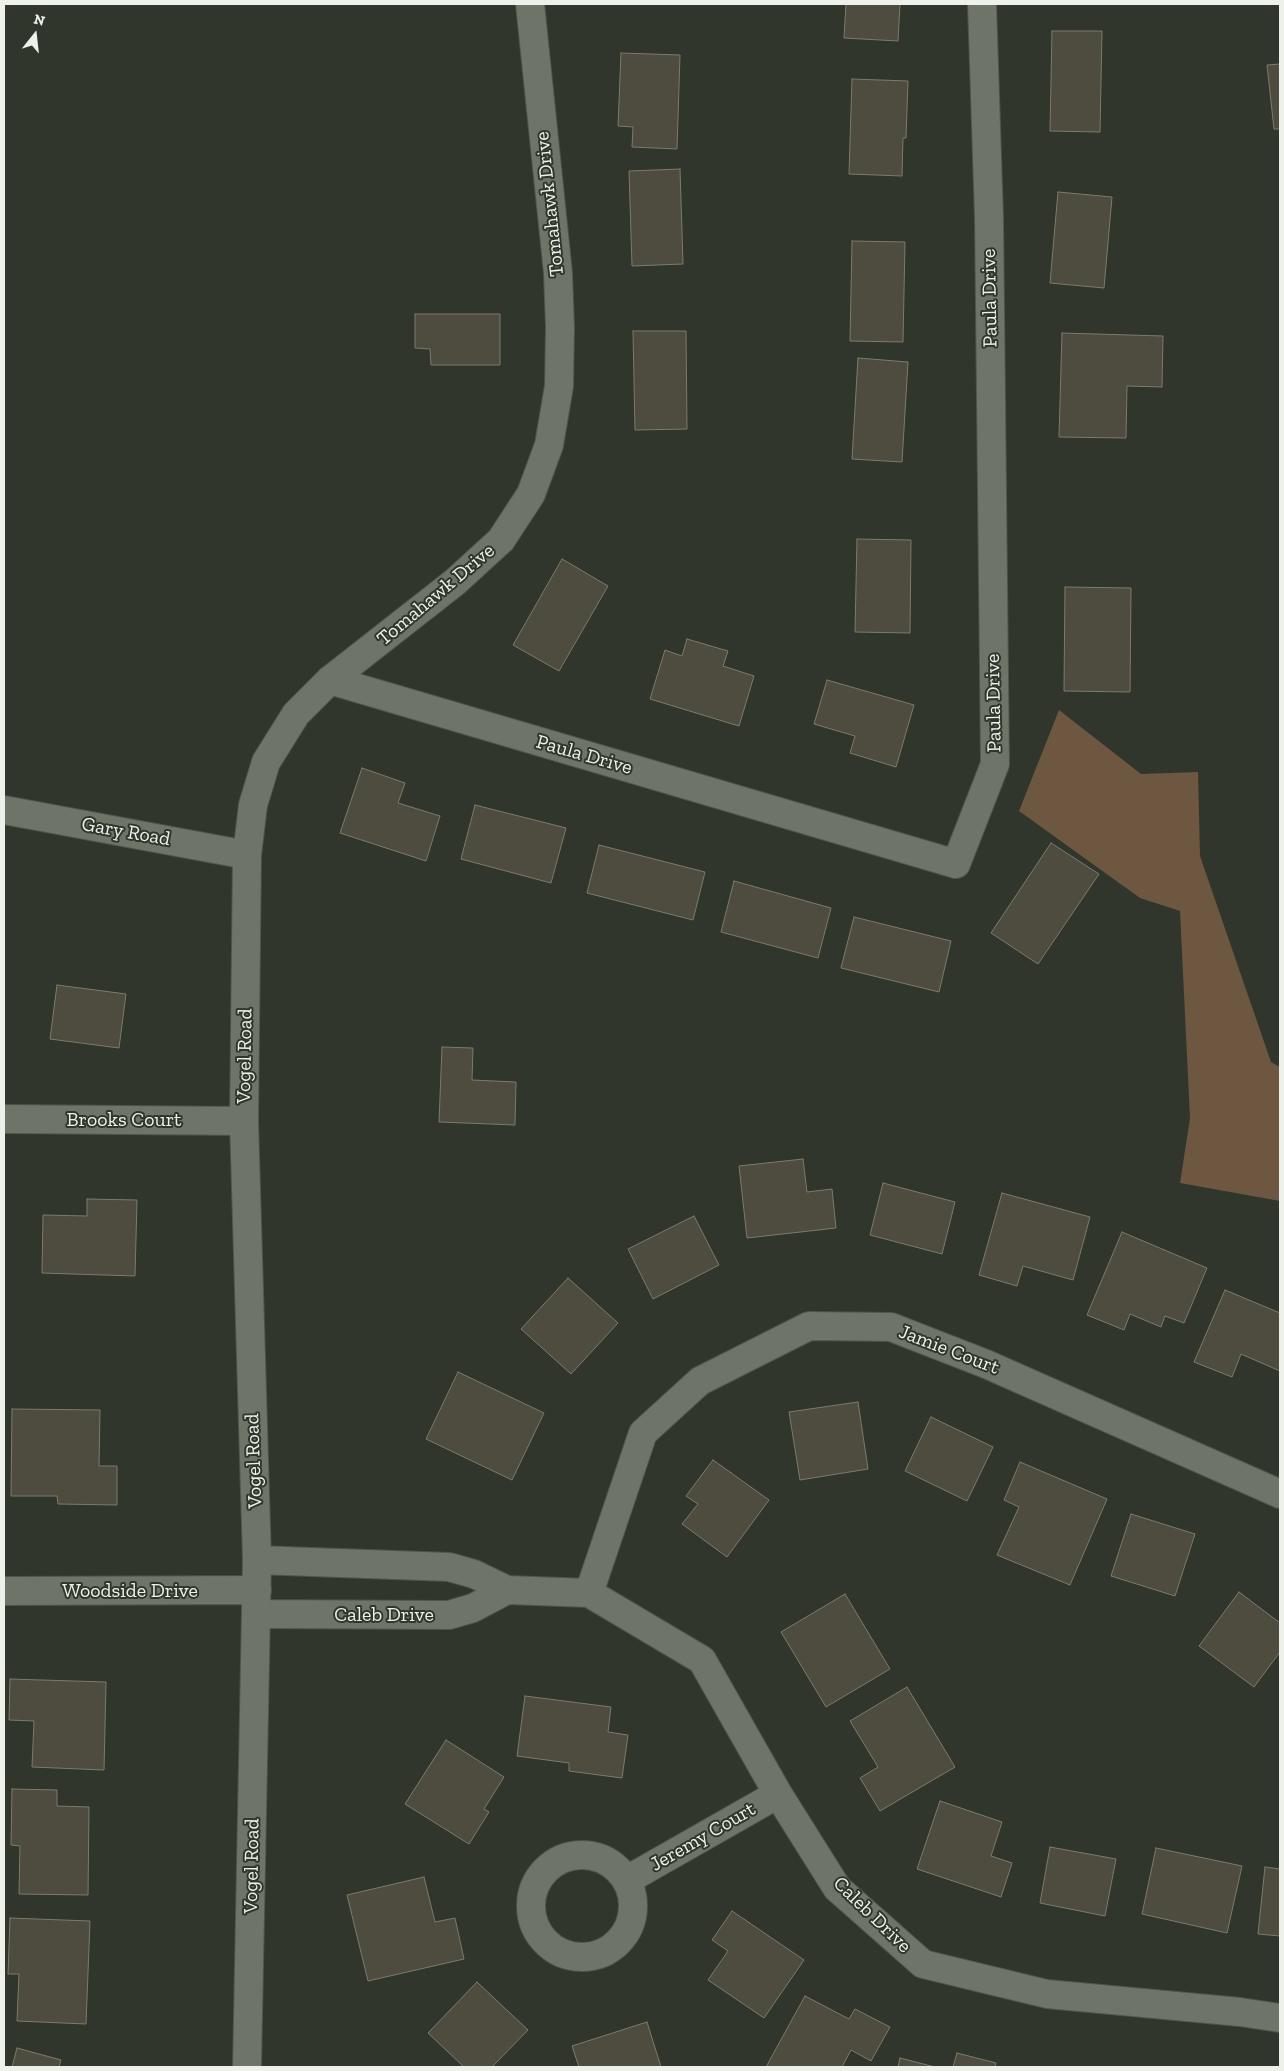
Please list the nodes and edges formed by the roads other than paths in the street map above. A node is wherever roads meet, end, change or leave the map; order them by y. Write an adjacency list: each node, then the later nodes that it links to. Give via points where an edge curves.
1 (530, 4): 3 (street, Tomahawk Drive, via 560,319 559,386 549,445 531,494 501,540 455,582)
2 (982, 4): 3 (street, Paula Drive, via 989,218 994,764 956,864)
3 (330, 680): 5 (street, Tomahawk Drive, via 296,714 266,762 253,805)
4 (4, 810): 5 (street, Gary Road)
5 (247, 855): 7 (street, Vogel Road)
6 (4, 1119): 7 (street, Brooks Court)
7 (244, 1121): 9 (street, Vogel Road)
8 (1280, 1494): 12 (street, Jamie Court, via 986,1364 891,1327 809,1326 700,1381 643,1433)
9 (257, 1560): 10 (street, Caleb Drive, via 449,1567 474,1574); 13 (street, Vogel Road)
10 (507, 1590): 12 (street, Caleb Drive); 13 (street, Caleb Drive, via 473,1608 449,1615)
11 (4, 1591): 13 (street, Woodside Drive)
12 (589, 1593): 14 (street, Caleb Drive, via 702,1660)
13 (257, 1602): 17 (street, Vogel Road)
14 (778, 1794): 15 (street, Jeremy Court); 16 (street, Caleb Drive, via 838,1888 923,1964 1047,1994)
15 (627, 1880)
16 (1280, 2018)
17 (247, 2067)

